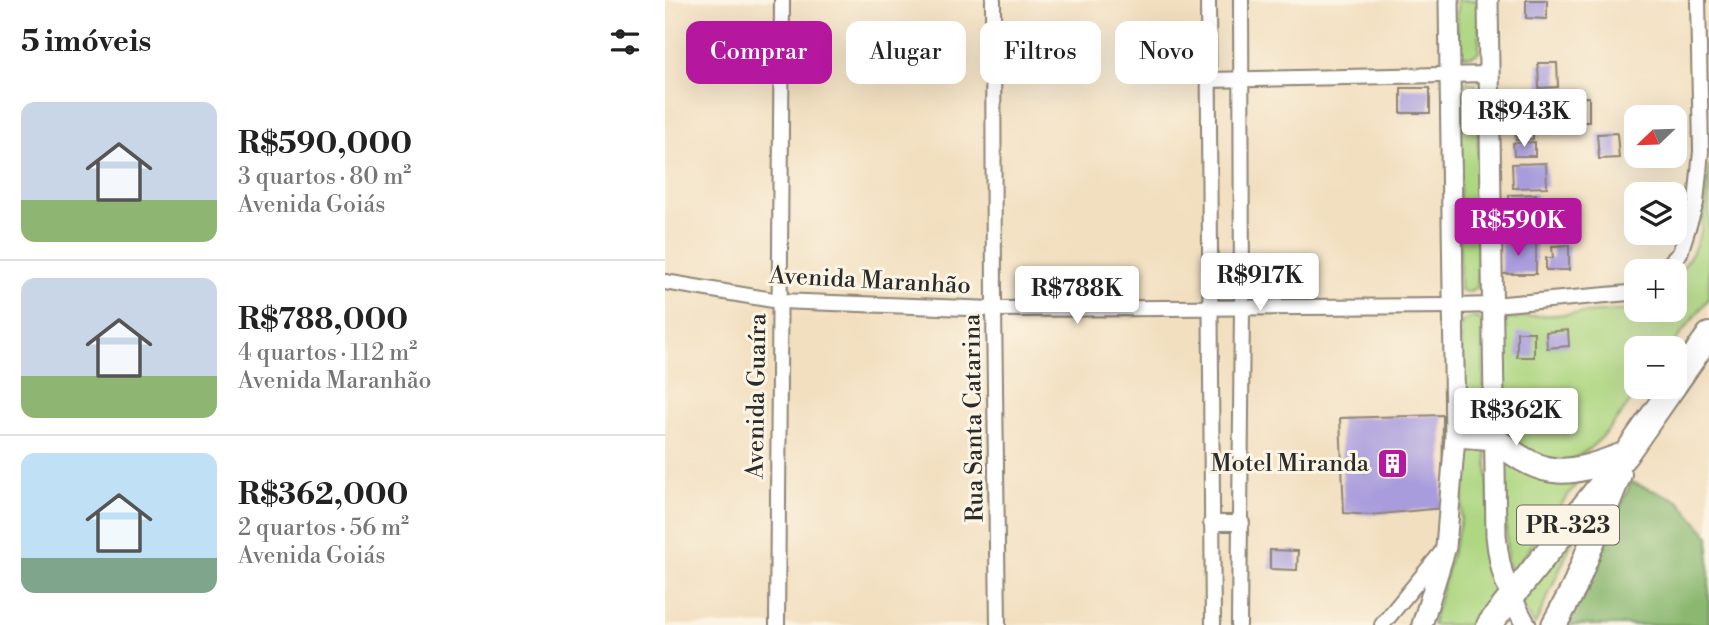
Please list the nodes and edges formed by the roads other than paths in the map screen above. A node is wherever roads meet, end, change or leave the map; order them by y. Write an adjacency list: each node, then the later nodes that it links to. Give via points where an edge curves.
1 (782, 0): 17 (street, Avenida Guaíra)
2 (993, 0): 22 (street, Rua Santa Catarina)
3 (1208, 0): 8 (street)
4 (1241, 0): 11 (street)
5 (1449, 0): 9 (main road)
6 (1488, 0): 10 (main road)
7 (1698, 0): 14 (street, via 1701,151 1696,203 1680,253)
8 (1208, 21)
9 (1449, 74): 10 (street); 11 (street); 19 (main road)
10 (1489, 74): 18 (main road)
11 (1241, 79): 12 (street); 20 (street)
12 (1218, 80)
13 (1208, 84): 21 (street)
14 (1674, 259)
15 (665, 282): 17 (street, Avenida Maranhão)
16 (1624, 292): 18 (street, Avenida Maranhão)
17 (779, 302): 22 (street, Avenida Maranhão); 33 (street, Avenida Guaíra)
18 (1493, 305): 19 (street, Avenida Maranhão); 27 (main road)
19 (1453, 306): 20 (street, Avenida Maranhão); 26 (main road)
20 (1242, 307): 21 (street, Avenida Maranhão); 30 (street)
21 (1209, 308): 22 (street, Avenida Maranhão); 29 (street)
22 (994, 309): 34 (street, Rua Santa Catarina)
23 (1709, 335): 24 (highway, PR-323)
24 (1687, 366)
25 (1664, 399): 28 (highway, PR-323)
26 (1455, 437): 27 (main road); 31 (main road)
27 (1496, 440): 28 (highway, via 1518,458 1559,472 1591,468); 32 (main road, via 1496,535 1499,567)
28 (1626, 454): 32 (highway, PR-323); 41 (highway, via 1574,588)
29 (1211, 523): 30 (street); 35 (street)
30 (1242, 523): 36 (street)
31 (1446, 547): 37 (street); 38 (main road)
32 (1510, 597): 39 (highway, PR-323); 40 (main road)
33 (776, 625)
34 (998, 625)
35 (1213, 625)
36 (1239, 625)
37 (1383, 625)
38 (1422, 625)
39 (1489, 625)
40 (1526, 625)
41 (1554, 625)

